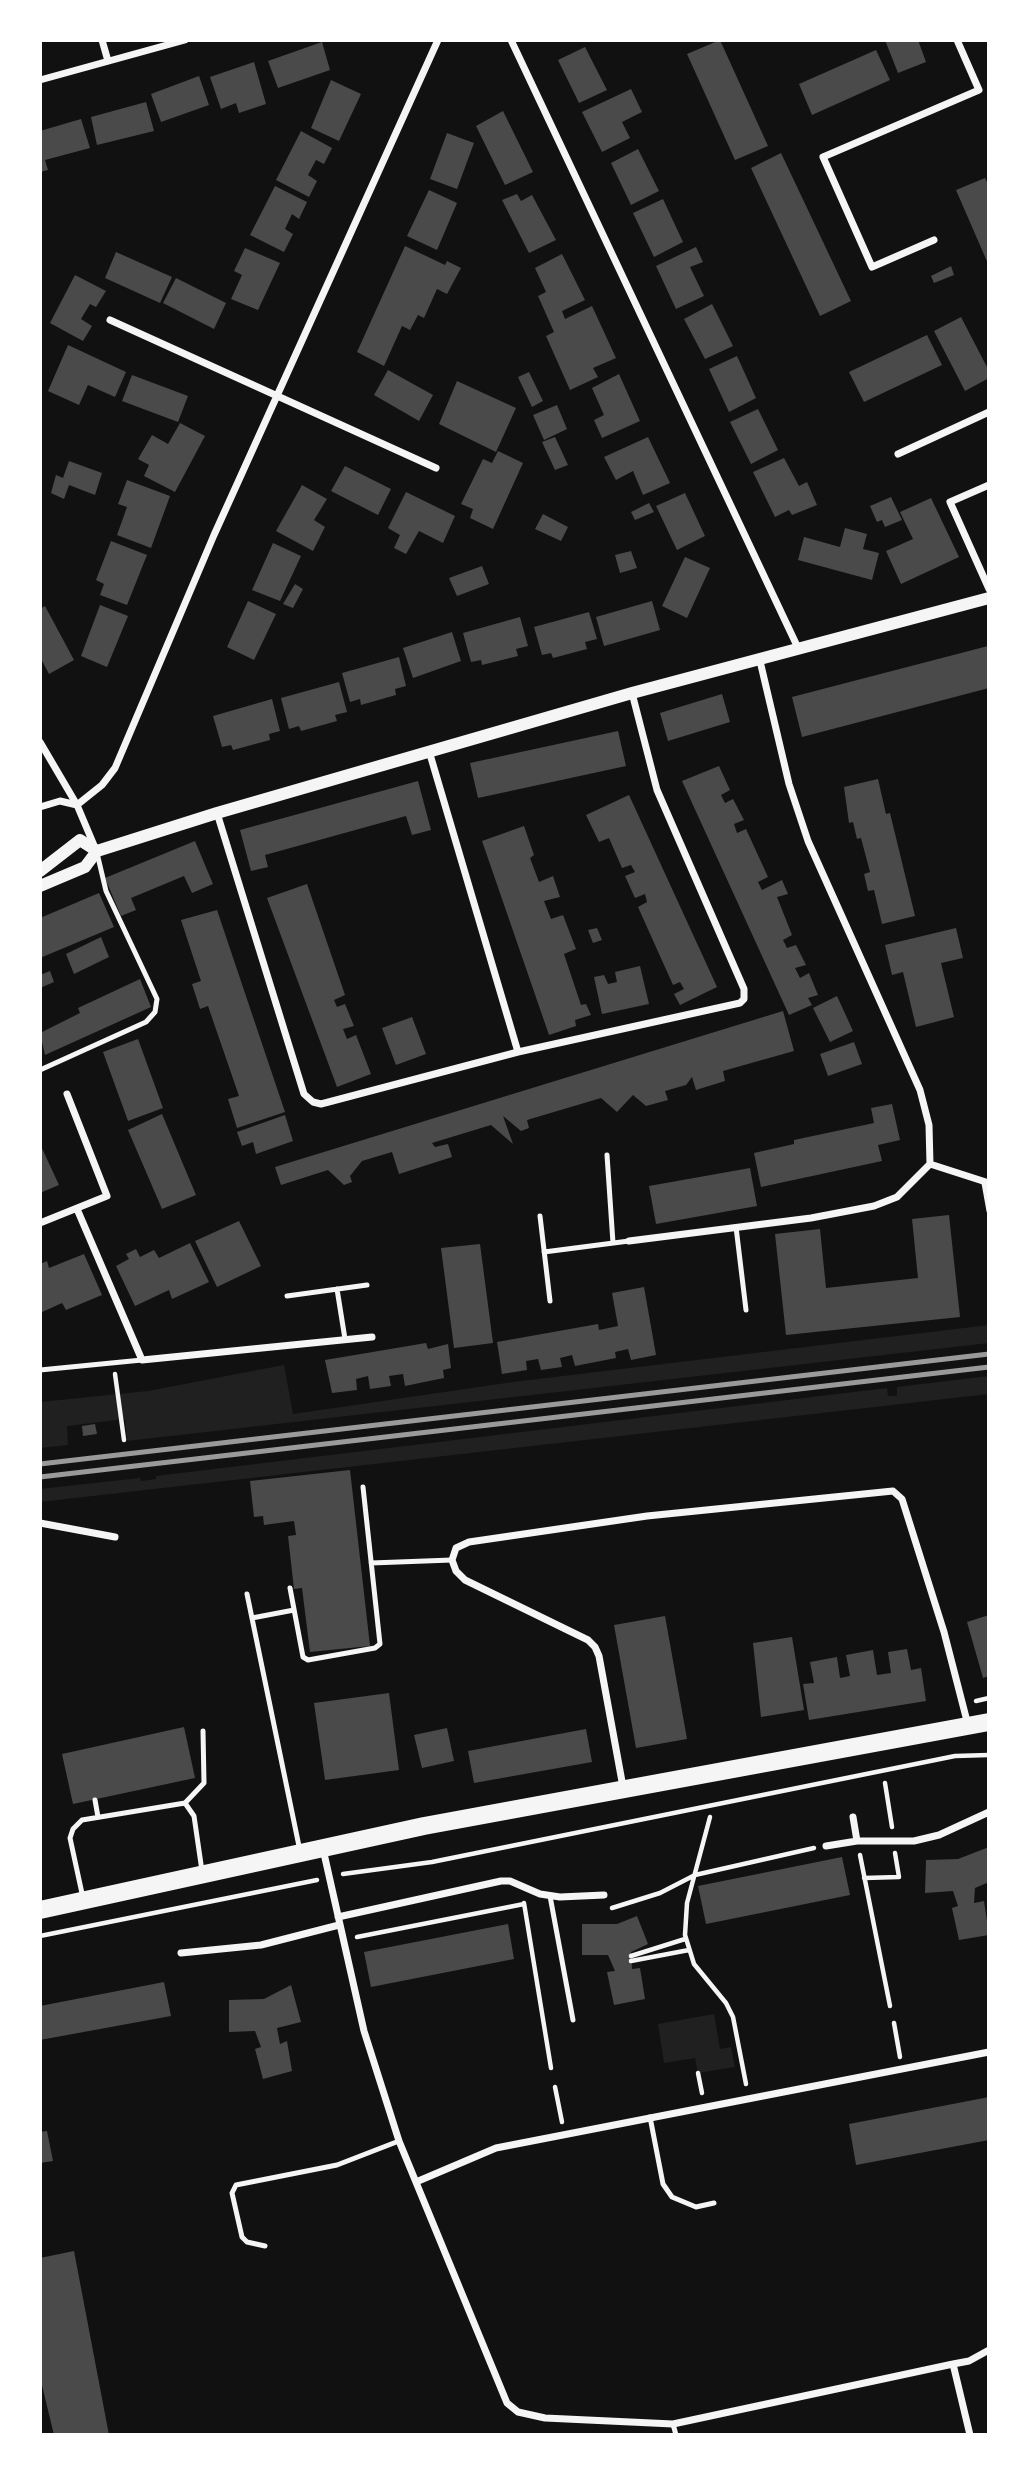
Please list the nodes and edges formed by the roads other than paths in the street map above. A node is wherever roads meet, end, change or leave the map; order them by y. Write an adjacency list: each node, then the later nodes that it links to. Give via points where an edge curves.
1 (102, 40): 6 (street)
2 (185, 40): 6 (street)
3 (438, 40): 10 (street)
4 (511, 40): 17 (street)
5 (957, 40): 8 (street, via 979,90 823,156 872,267)
6 (107, 61): 7 (street)
7 (40, 80)
8 (934, 240)
9 (110, 320): 10 (street)
10 (277, 396): 13 (street); 22 (street, via 115,768)
11 (989, 412): 12 (street)
12 (898, 454)
13 (436, 468)
14 (989, 485): 15 (street, via 950,502)
15 (989, 589)
16 (989, 598): 17 (street)
17 (799, 650): 18 (street)
18 (760, 660): 19 (street); 32 (street, via 780,750 808,841 920,1090 929,1125)
19 (632, 692): 21 (street); 28 (street, via 657,790 744,989 744,999)
20 (40, 742): 22 (street)
21 (429, 751): 24 (street); 28 (street)
22 (77, 804): 23 (street, via 60,801); 25 (street)
23 (40, 807)
24 (218, 813): 25 (street); 28 (street, via 304,1094 313,1102 321,1104)
25 (97, 851): 26 (street, via 80,840); 27 (street, via 85,867); 29 (lane, via 106,891 157,999 155,1013 146,1022)
26 (40, 871)
27 (40, 886)
28 (518, 1052)
29 (40, 1070)
30 (67, 1094): 34 (street, via 107,1196)
31 (607, 1155): 40 (lane)
32 (930, 1164): 33 (street); 38 (street, via 897,1197 874,1206)
33 (986, 1183): 35 (lane)
34 (77, 1209): 37 (street); 49 (street)
35 (989, 1211)
36 (540, 1216): 41 (lane)
37 (40, 1223)
38 (736, 1227): 39 (street); 46 (lane)
39 (629, 1241): 40 (lane)
40 (613, 1243): 41 (lane)
41 (544, 1252): 45 (lane)
42 (367, 1285): 43 (lane)
43 (337, 1289): 44 (lane); 48 (lane)
44 (287, 1296)
45 (550, 1301)
46 (746, 1310)
47 (372, 1337): 48 (street)
48 (345, 1339): 49 (street)
49 (142, 1360): 50 (lane)
50 (40, 1370)
51 (363, 1487): 55 (lane)
52 (40, 1523): 53 (street)
53 (115, 1537)
54 (452, 1560): 55 (lane); 61 (street, via 456,1548 469,1542 647,1516 893,1491 902,1499); 63 (street, via 465,1580 595,1647)
55 (371, 1563): 58 (lane, via 380,1644 375,1648 308,1660 303,1657)
56 (290, 1588): 58 (lane)
57 (247, 1594): 59 (lane)
58 (294, 1610): 59 (lane)
59 (252, 1618): 72 (lane)
60 (989, 1722): 61 (main road)
61 (969, 1725): 63 (main road)
62 (203, 1731): 65 (lane, via 204,1783)
63 (624, 1791): 71 (main road)
64 (95, 1800): 67 (lane)
65 (185, 1803): 67 (lane); 73 (lane, via 194,1816)
66 (989, 1812): 69 (street, via 939,1835)
67 (98, 1817): 76 (lane, via 82,1821 70,1839)
68 (853, 1817): 69 (street)
69 (857, 1841): 70 (street)
70 (826, 1846)
71 (322, 1847): 72 (main road); 78 (street)
72 (300, 1853): 73 (main road)
73 (203, 1874): 76 (main road)
74 (604, 1895): 75 (street)
75 (550, 1896): 78 (street, via 501,1881); 80 (lane)
76 (84, 1900): 77 (main road)
77 (40, 1910)
78 (338, 1921): 79 (street, via 261,1945); 83 (street, via 364,2031)
79 (181, 1953)
80 (573, 2020)
81 (989, 2052): 82 (street)
82 (650, 2117): 84 (street, via 496,2148); 85 (lane, via 663,2184 672,2197 696,2207)
83 (399, 2141): 84 (street); 86 (lane, via 337,2165 236,2185 232,2193 242,2237)
84 (416, 2182): 89 (street, via 507,2403 517,2412 545,2418)
85 (714, 2203)
86 (265, 2246)
87 (989, 2350): 88 (street)
88 (953, 2364): 89 (street); 91 (street)
89 (673, 2424): 90 (lane)
90 (676, 2435)
91 (970, 2435)

